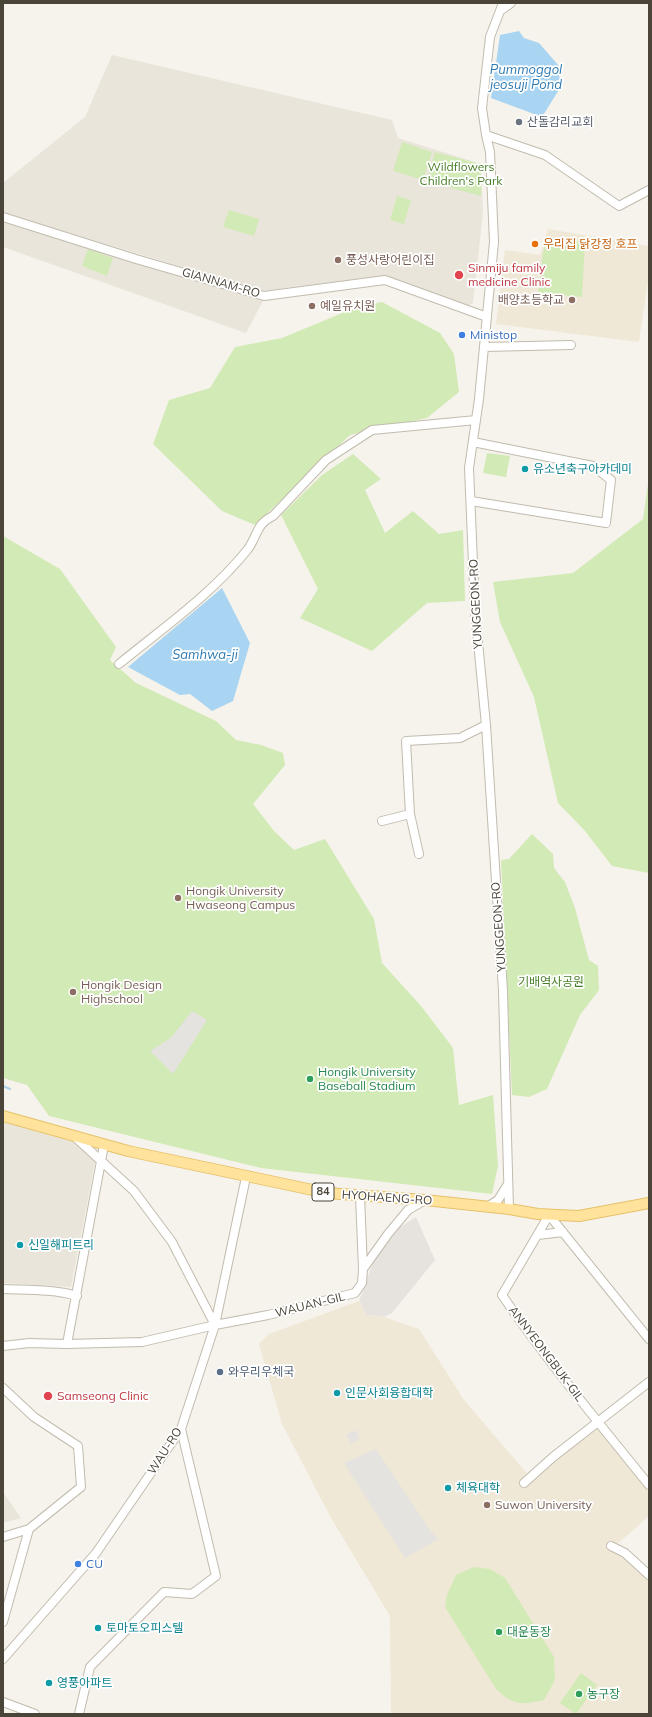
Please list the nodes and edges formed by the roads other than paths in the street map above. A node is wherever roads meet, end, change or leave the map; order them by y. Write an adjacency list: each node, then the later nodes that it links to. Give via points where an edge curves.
1 (503, 3): 3 (street, YUNGGEON-RO)
2 (511, 3): 3 (street)
3 (499, 11): 4 (street, YUNGGEON-RO, via 490,37 482,108)
4 (486, 135): 5 (street, via 545,155 619,206); 7 (street, YUNGGEON-RO, via 490,152 494,227)
5 (649, 190)
6 (3, 217): 7 (street, GIANNAM-RO, via 264,296 385,280)
7 (487, 317): 9 (street, YUNGGEON-RO)
8 (572, 345): 9 (street)
9 (484, 347): 10 (street, YUNGGEON-RO)
10 (476, 420): 11 (street, YUNGGEON-RO); 13 (street, via 372,430 326,460 273,516 263,521 248,548 216,584)
11 (473, 442): 12 (street, YUNGGEON-RO, via 469,468); 12 (street, via 593,466 611,480 606,523)
12 (471, 501): 14 (street, YUNGGEON-RO, via 475,611)
13 (120, 664)
14 (486, 725): 15 (street, via 460,738 406,741); 23 (street, YUNGGEON-RO, via 503,991)
15 (410, 814): 16 (street); 17 (street)
16 (382, 821)
17 (419, 854)
18 (3, 1116): 19 (main road, HYOHAENG-RO / 84)
19 (75, 1136): 20 (main road, HYOHAENG-RO / 84); 21 (street)
20 (104, 1145): 21 (street); 22 (main road, HYOHAENG-RO / 84)
21 (101, 1161): 34 (street); 35 (street, via 134,1191 172,1242)
22 (246, 1177): 24 (main road, HYOHAENG-RO / 84, via 327,1193); 35 (street, WAU-RO)
23 (508, 1184): 27 (street, via 501,1196); 28 (street, YUNGGEON-RO)
24 (360, 1196): 25 (main road, HYOHAENG-RO / 84); 32 (street, WAUAN-GIL)
25 (425, 1200): 27 (main road, HYOHAENG-RO / 84); 32 (street, via 408,1210)
26 (649, 1203): 29 (main road, HYOHAENG-RO / 84, via 579,1216)
27 (487, 1207): 28 (main road, HYOHAENG-RO / 84)
28 (509, 1209): 29 (main road, HYOHAENG-RO / 84)
29 (549, 1214): 30 (street); 31 (street, ANNYEONGBUK-GIL)
30 (563, 1232): 31 (street); 36 (street)
31 (538, 1235): 41 (street, ANNYEONGBUK-GIL, via 502,1295)
32 (363, 1269): 35 (street, WAUAN-GIL, via 362,1283 355,1293 268,1316)
33 (3, 1289): 34 (street, via 41,1290)
34 (77, 1296): 37 (street)
35 (215, 1325): 37 (street, WAUAN-GIL, via 142,1342); 42 (street, WAU-RO)
36 (649, 1339)
37 (68, 1344): 38 (street, WAUAN-GIL, via 29,1343)
38 (3, 1346)
39 (649, 1382): 41 (street)
40 (3, 1388): 45 (street, via 34,1417 78,1446 81,1487)
41 (598, 1421): 43 (street, via 553,1456); 44 (street, ANNYEONGBUK-GIL)
42 (181, 1429): 50 (street, WAU-RO, via 96,1553); 53 (street, via 216,1576 192,1594 164,1592 90,1667)
43 (524, 1483)
44 (649, 1485)
45 (29, 1529): 46 (street); 49 (street)
46 (3, 1537)
47 (611, 1546): 48 (street, via 625,1553)
48 (649, 1575)
49 (3, 1622)
50 (3, 1659)
51 (3, 1702): 52 (street)
52 (36, 1714)
53 (79, 1714)

